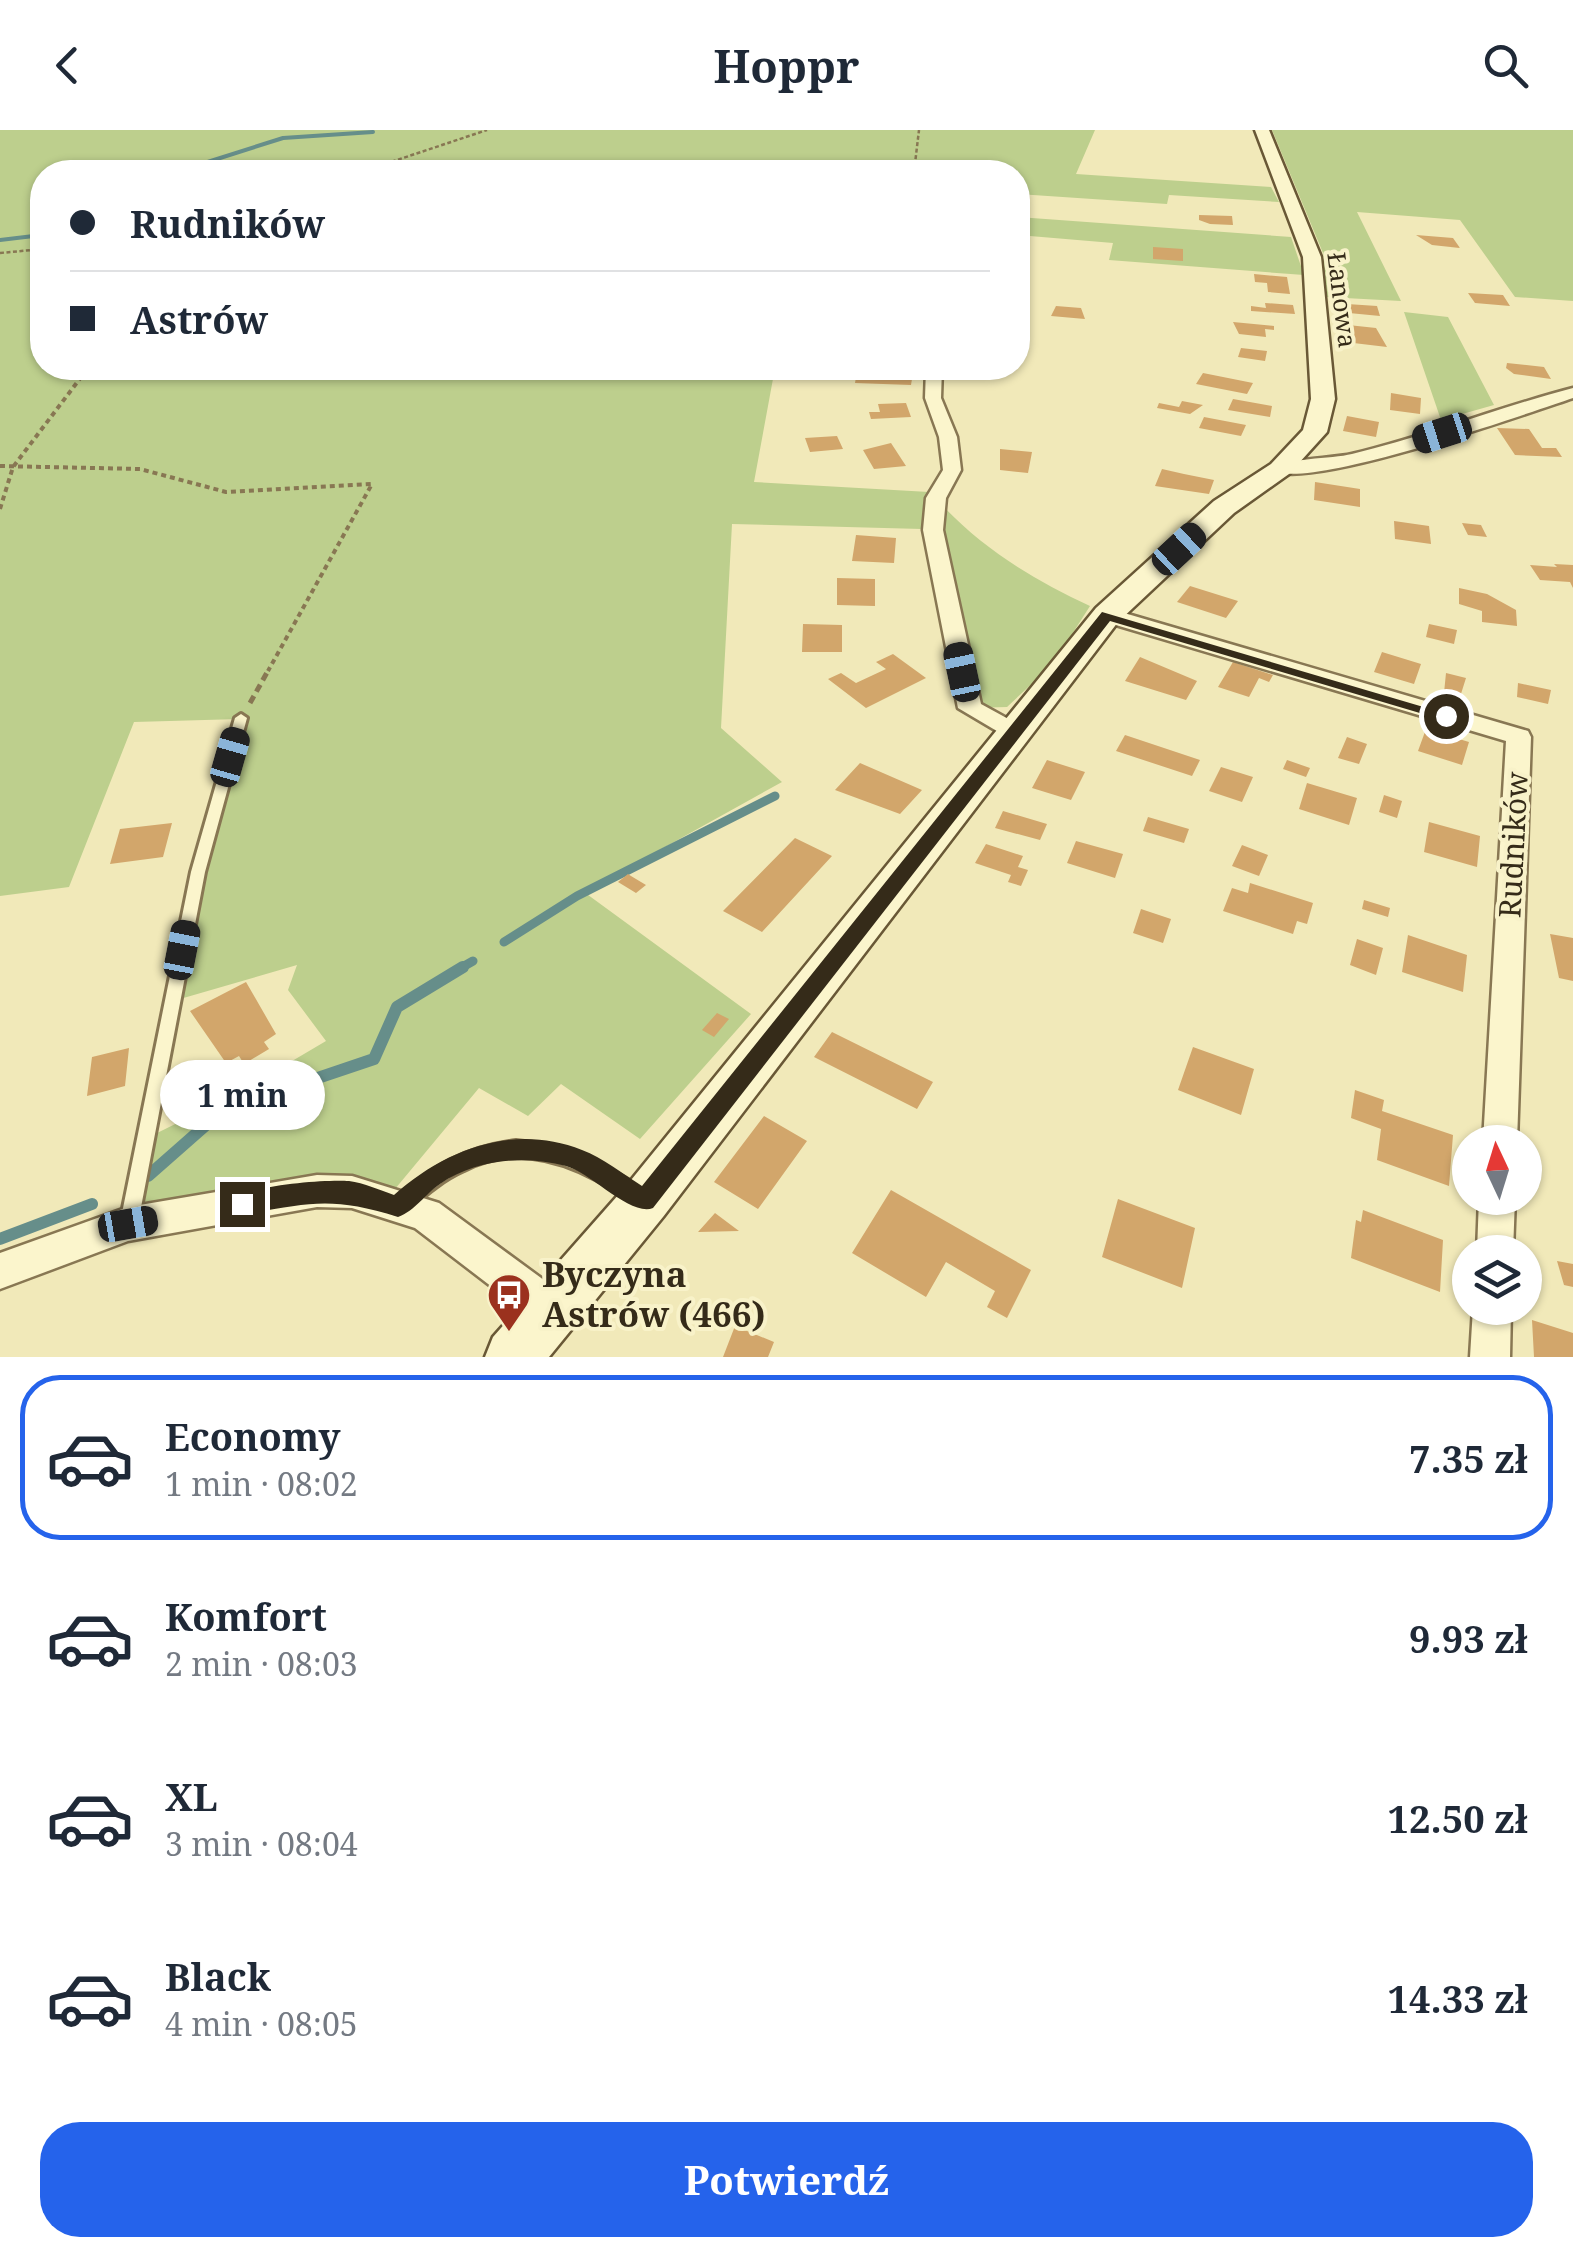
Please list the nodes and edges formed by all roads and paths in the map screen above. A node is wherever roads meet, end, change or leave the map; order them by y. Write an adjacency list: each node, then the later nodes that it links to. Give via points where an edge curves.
1 (487, 130): 4 (path)
2 (918, 130): 5 (path)
3 (1262, 130): 13 (street, Łanowa, via 1312,257 1322,365 1320,422)
4 (397, 160)
5 (915, 160)
6 (30, 249): 7 (path)
7 (0, 253)
8 (79, 380): 12 (path)
9 (934, 380): 17 (street, via 952,470 936,498 932,530 970,708)
10 (1573, 392): 13 (street, via 1384,452)
11 (0, 466): 12 (path)
12 (14, 466): 14 (path); 16 (path, via 140,469 226,492 372,484)
13 (1280, 468): 15 (street, Łanowa, via 1224,506)
14 (0, 508)
15 (1107, 615): 17 (street, Łanowa); 18 (street, Rudników, via 1519,737)
16 (241, 718): 21 (lane, via 198,872)
17 (1012, 732): 19 (street, Łanowa)
18 (1501, 1125)
19 (645, 1201): 20 (lane, via 577,1158 506,1149 432,1176); 23 (street, Łanowa)
20 (398, 1206): 21 (street, via 352,1192 317,1191); 23 (street, via 426,1215)
21 (128, 1224): 22 (street)
22 (0, 1271)
23 (553, 1310): 25 (street, Łanowa)
24 (1491, 1325): 26 (street)
25 (513, 1357)
26 (1490, 1357)

